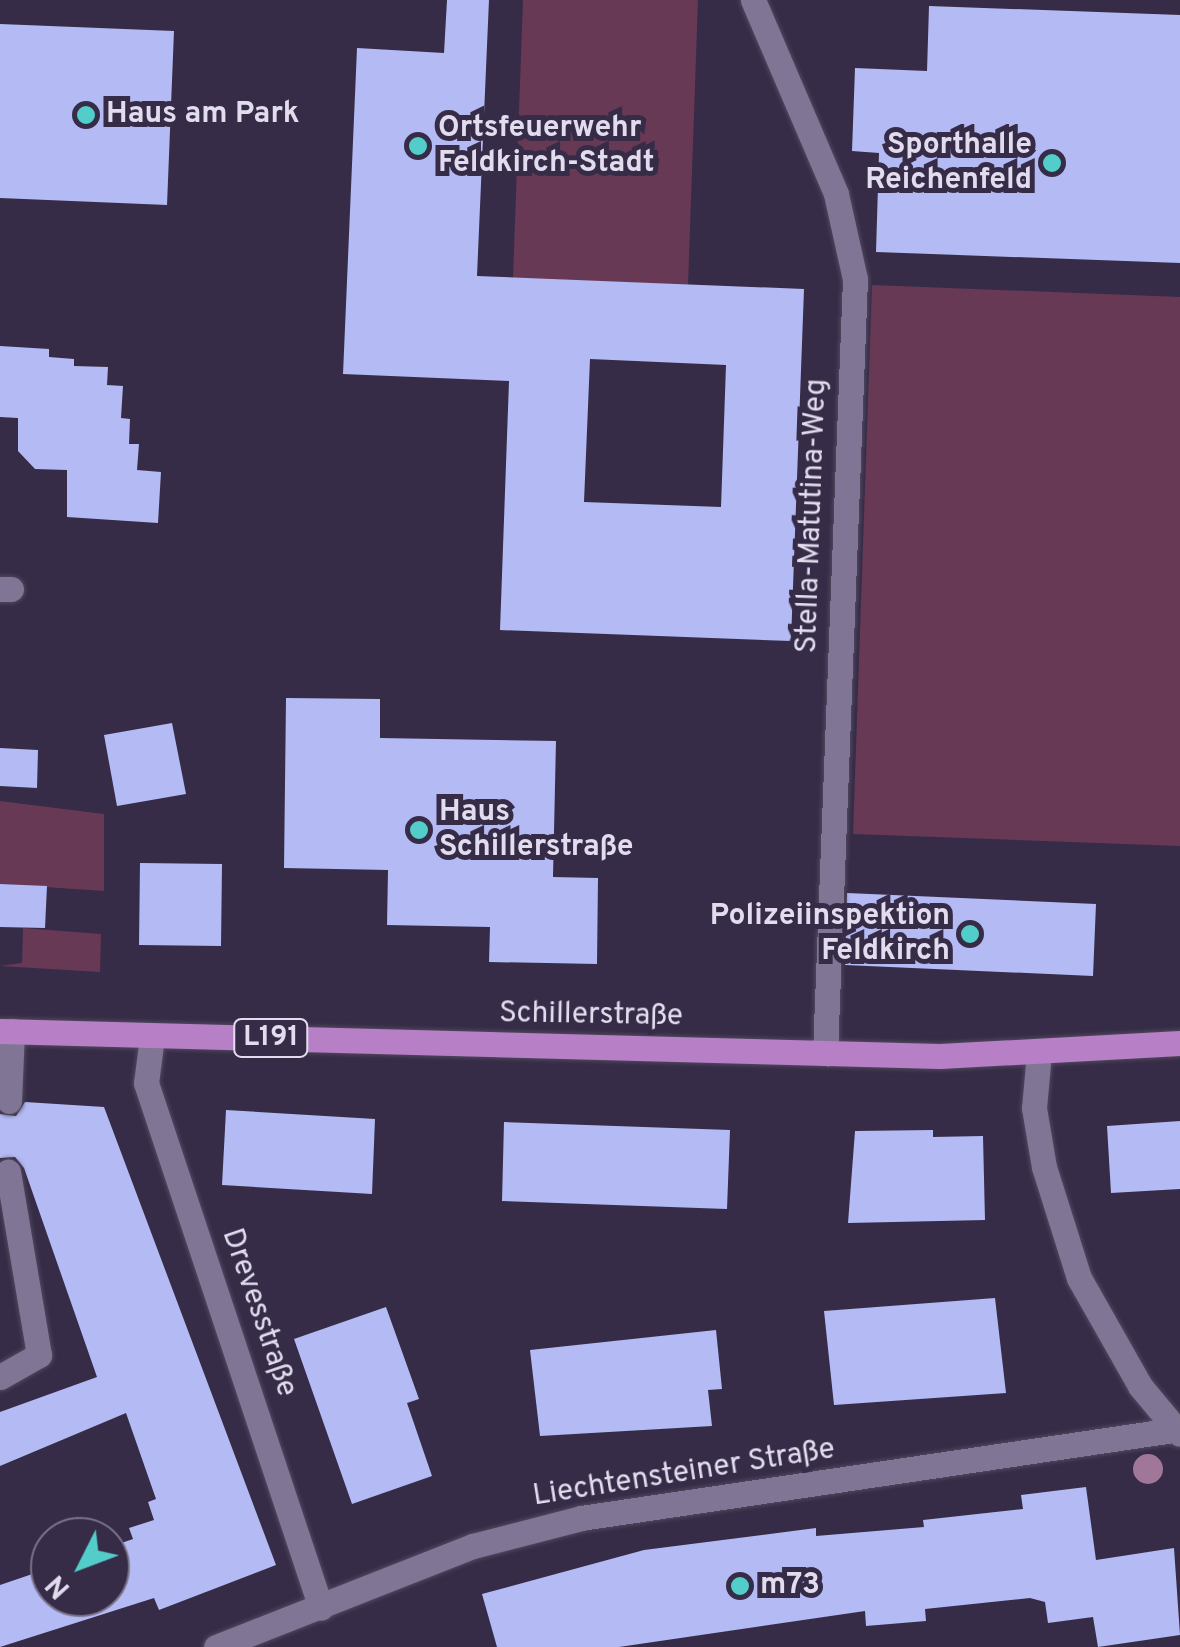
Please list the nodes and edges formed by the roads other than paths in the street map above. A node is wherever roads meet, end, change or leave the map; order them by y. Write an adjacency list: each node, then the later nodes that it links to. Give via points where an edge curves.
1 (754, 0): 6 (street, Stella-Matutina-Weg, via 836,194 855,279)
2 (6, 1031): 3 (main road, Schillerstraße / L191); 7 (street)
3 (152, 1037): 6 (main road, Schillerstraße / L191); 11 (street, Drevesstraße, via 146,1083)
4 (1180, 1044): 5 (main road, Schillerstraße / L191)
5 (1039, 1052): 6 (main road, Schillerstraße / L191); 10 (street, via 1034,1108 1044,1167 1079,1278 1140,1386)
6 (825, 1053)
7 (10, 1101)
8 (8, 1172): 9 (street, via 40,1355)
9 (0, 1377)
10 (1179, 1431): 11 (street, Liechtensteiner Straße, via 581,1518 473,1546)
11 (322, 1608): 12 (street, Liechtensteiner Straße)
12 (216, 1647)

